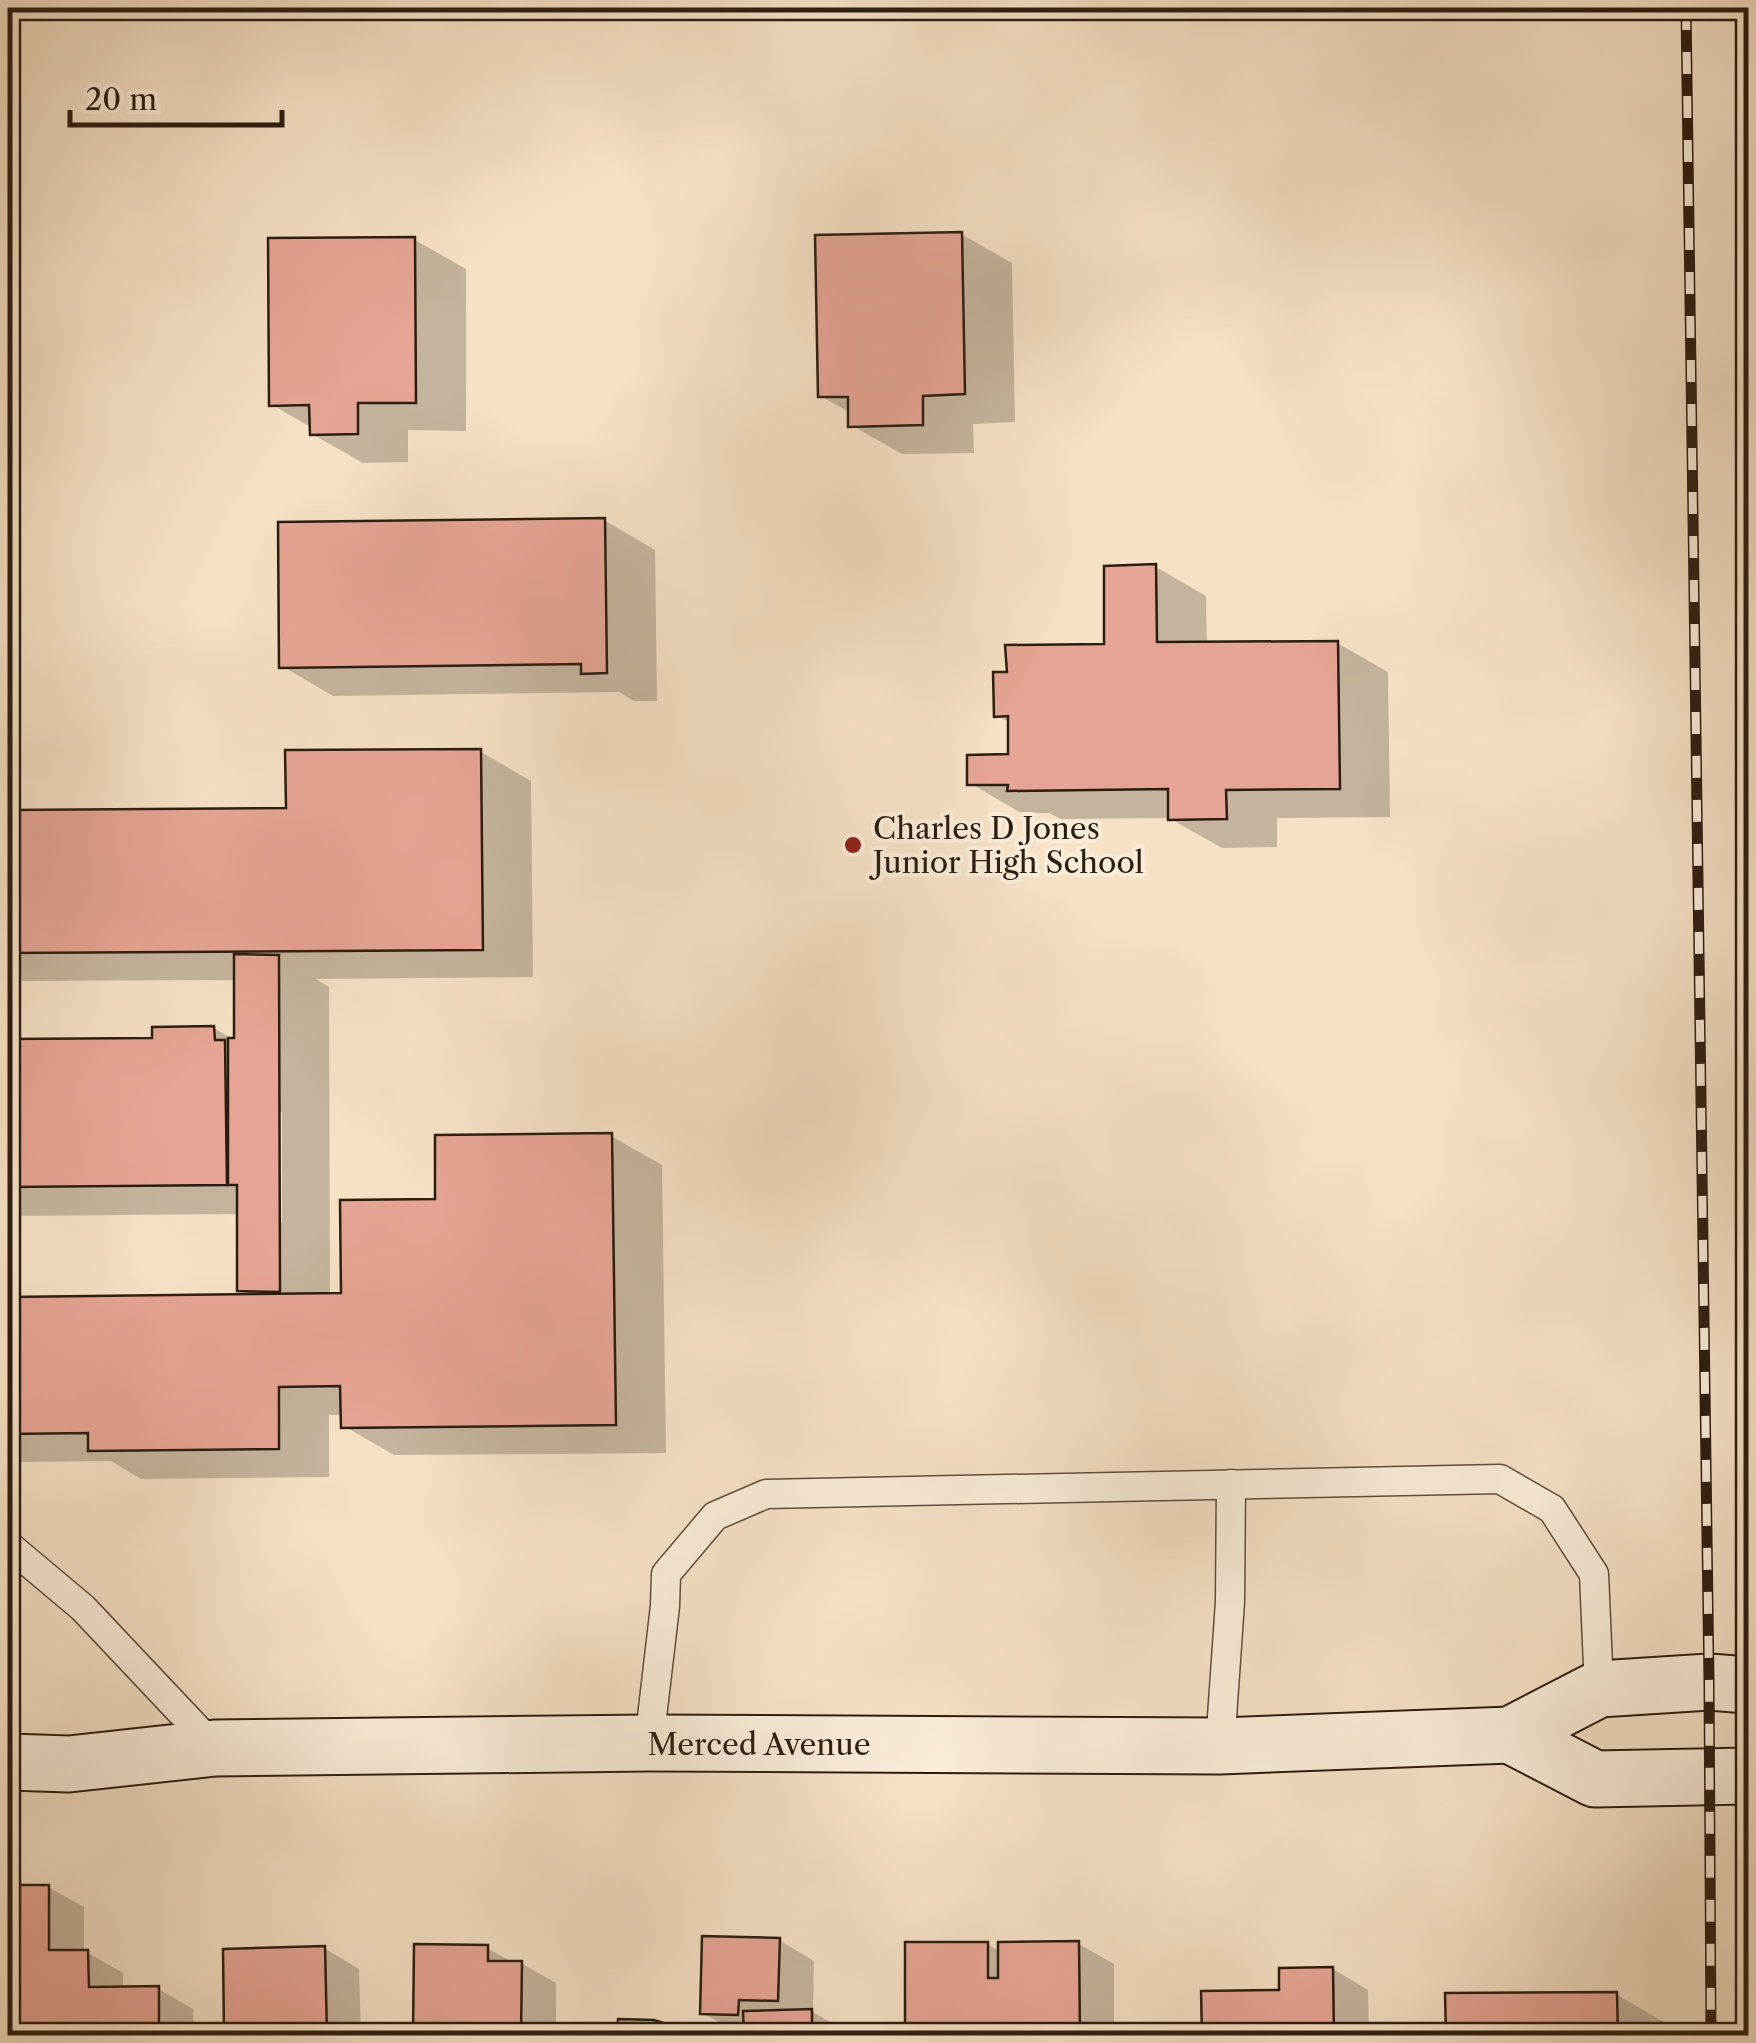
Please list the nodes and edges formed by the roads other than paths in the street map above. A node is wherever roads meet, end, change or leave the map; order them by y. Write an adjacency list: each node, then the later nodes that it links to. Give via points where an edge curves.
1 (1231, 1484): 4 (lane, via 1500,1478 1552,1509 1594,1574); 6 (lane, via 766,1494 714,1516 666,1574); 7 (lane)
2 (8, 1545): 8 (lane, via 83,1608)
3 (1748, 1685): 4 (main road, Merced Avenue)
4 (1599, 1689): 5 (main road, Merced Avenue)
5 (1510, 1734): 7 (main road, Merced Avenue); 10 (main road, via 1594,1779)
6 (649, 1743): 7 (main road, Merced Avenue); 8 (main road, Merced Avenue)
7 (1220, 1746)
8 (215, 1748): 9 (main road, Merced Avenue, via 69,1764)
9 (8, 1762)
10 (1748, 1776)

